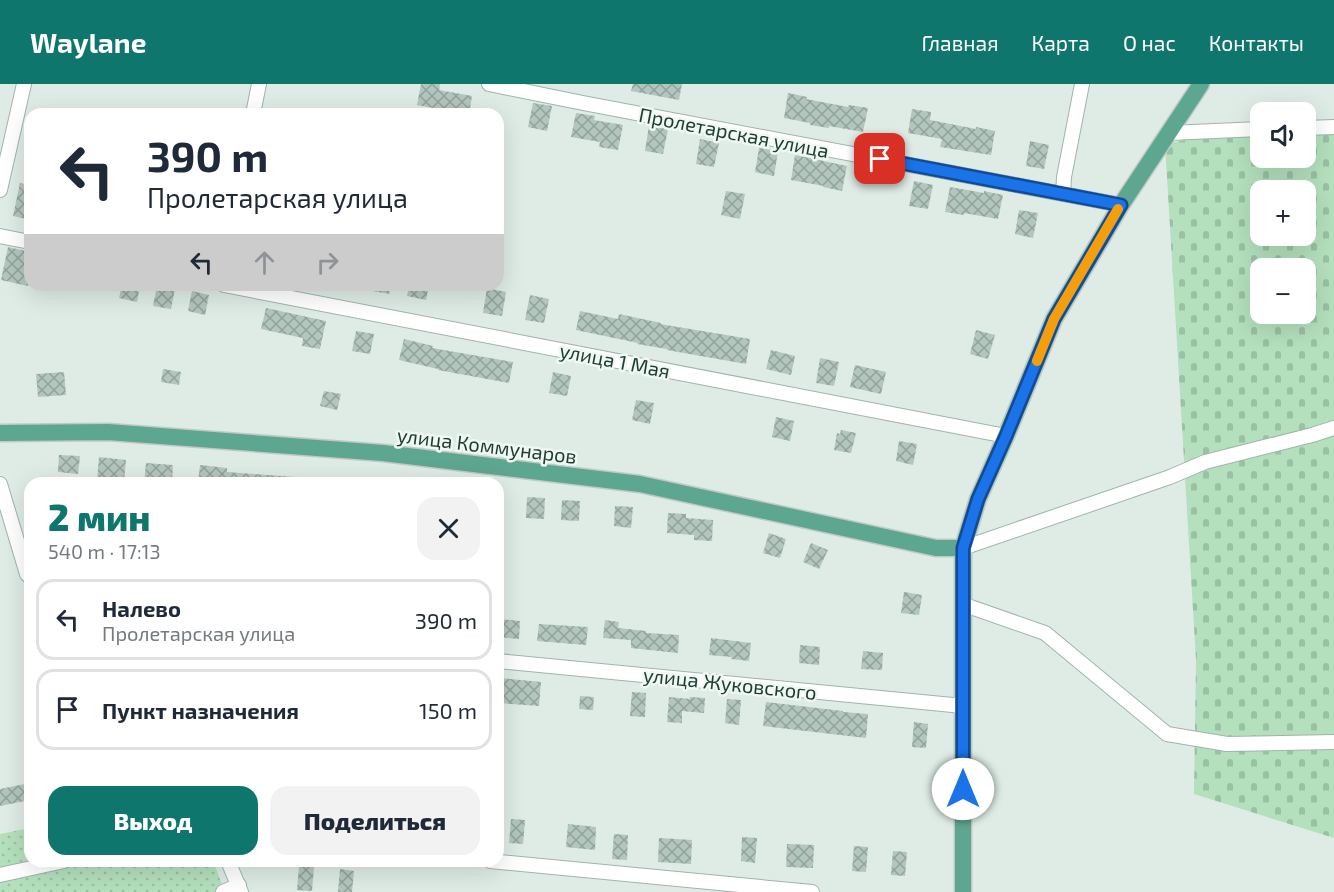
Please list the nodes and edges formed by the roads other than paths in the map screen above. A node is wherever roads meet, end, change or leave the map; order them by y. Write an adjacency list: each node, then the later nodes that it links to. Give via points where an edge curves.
1 (24, 84): 11 (street)
2 (259, 84): 6 (street)
3 (489, 84): 12 (street, Пролетарская улица)
4 (1082, 84): 12 (street)
5 (1201, 84): 10 (main road)
6 (254, 108)
7 (1334, 127): 8 (street)
8 (1316, 128)
9 (1250, 129): 10 (street)
10 (1168, 133): 13 (main road)
11 (0, 190)
12 (1063, 194): 13 (street, Пролетарская улица)
13 (1121, 205): 19 (main road, via 1054,319)
14 (0, 236): 15 (street)
15 (24, 241)
16 (255, 291): 19 (street, улица 1 Мая)
17 (1334, 428): 21 (street, via 1205,462)
18 (0, 433): 21 (main road, улица Коммунаров, via 108,432 383,453 640,484 936,548)
19 (1006, 436): 21 (main road, via 978,499)
20 (0, 484): 22 (street)
21 (963, 548): 23 (main road)
22 (24, 564)
23 (962, 604): 25 (main road); 26 (street, via 1045,633 1167,734 1227,744)
24 (504, 662): 25 (street, улица Жуковского)
25 (963, 706): 34 (main road)
26 (1334, 742)
27 (504, 862): 33 (street)
28 (37, 867): 30 (street)
29 (231, 867): 31 (street)
30 (0, 875)
31 (240, 889): 32 (street)
32 (223, 892)
33 (812, 892)
34 (963, 892)

